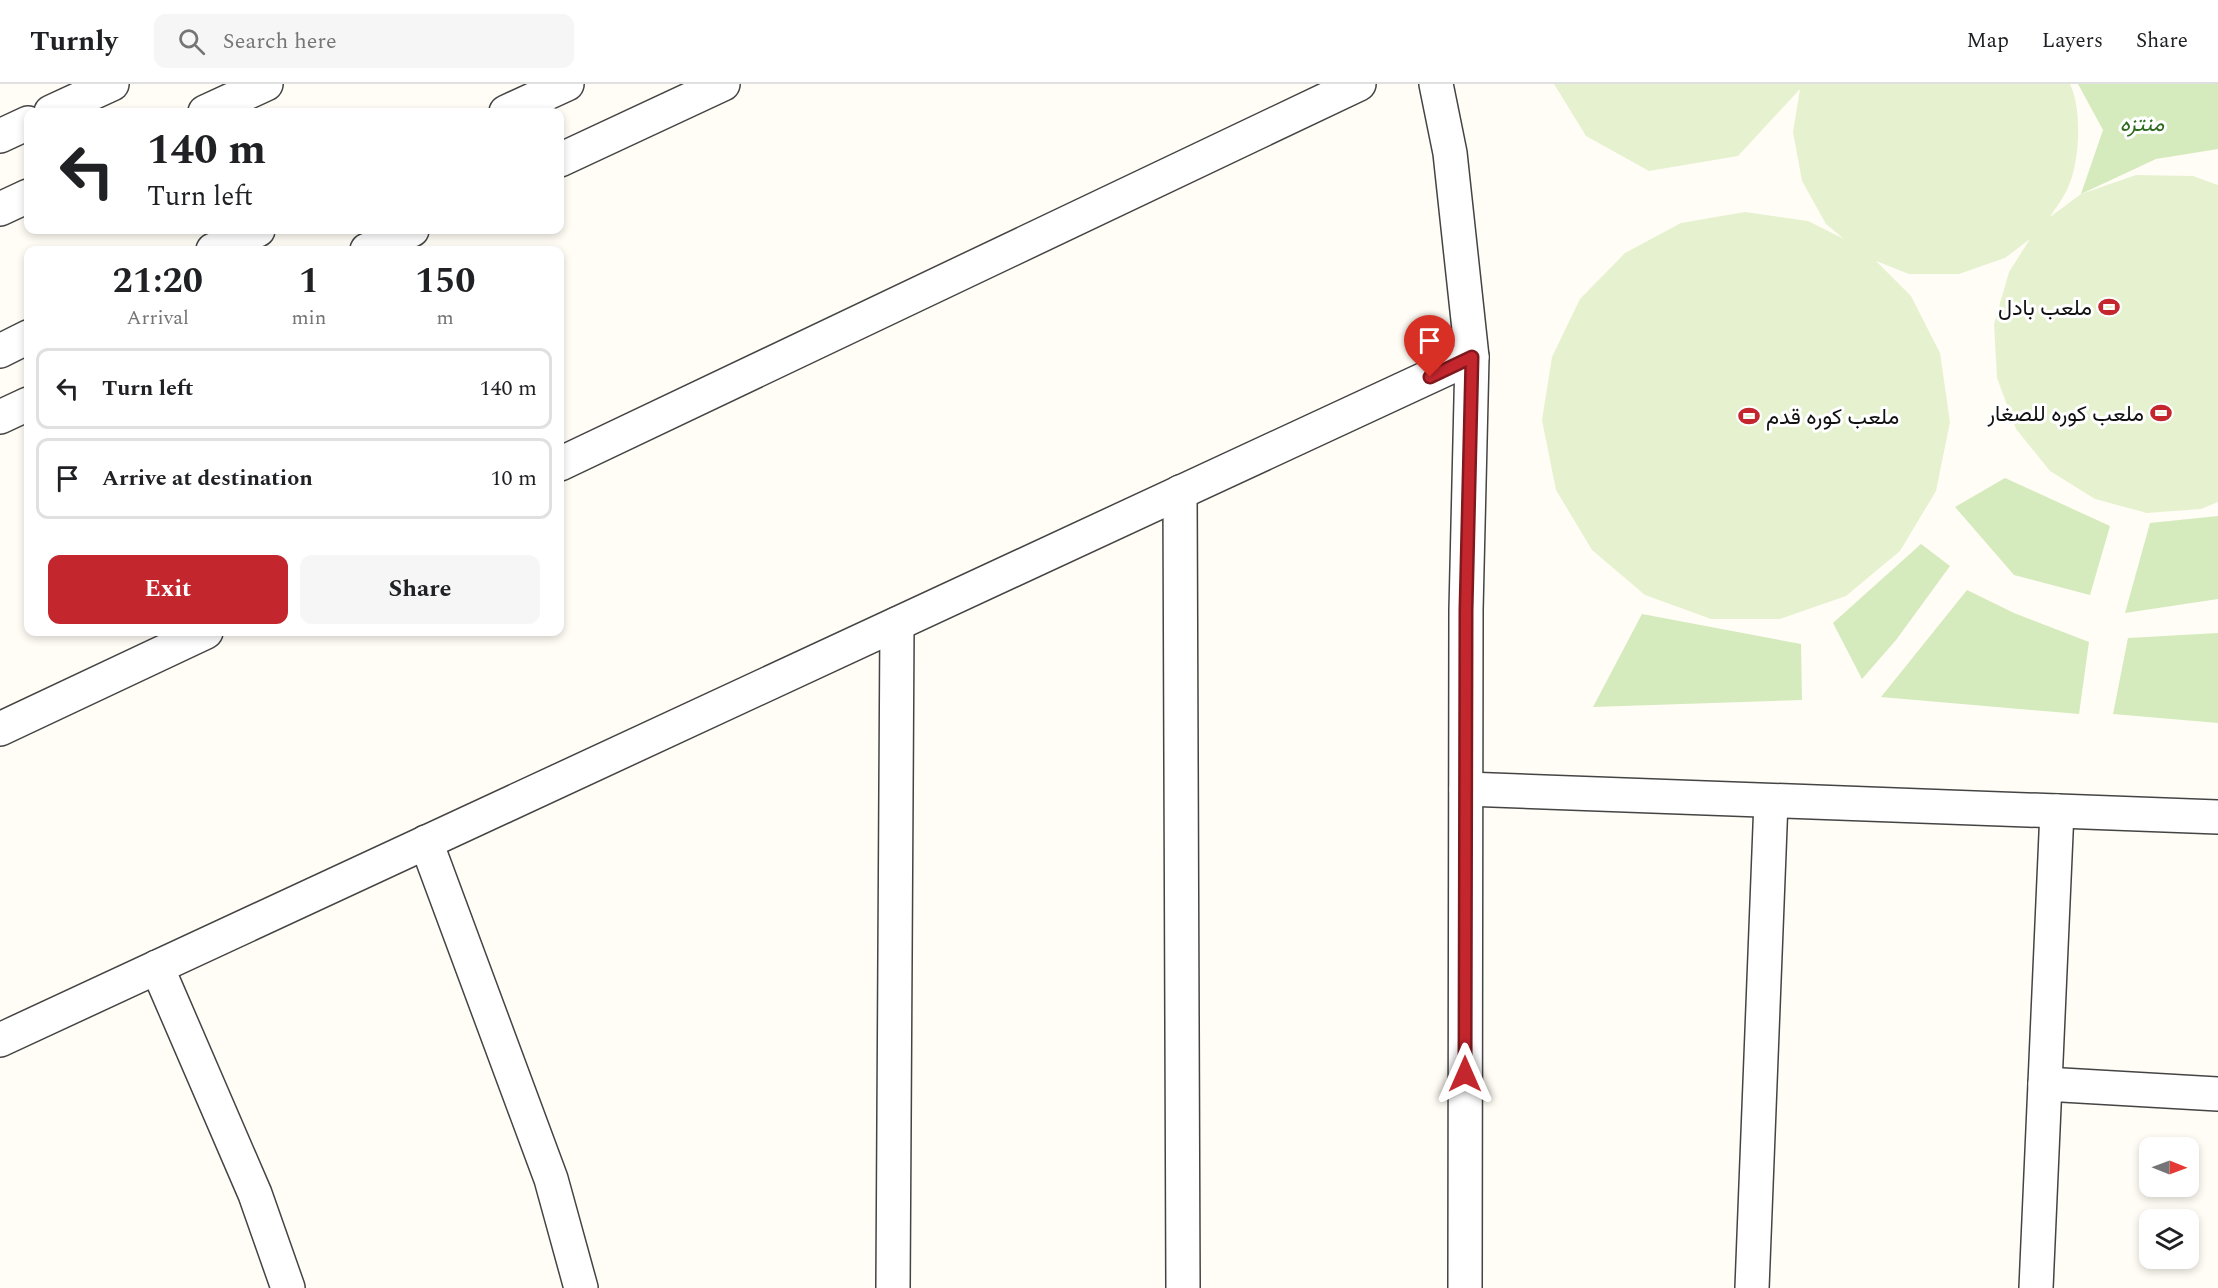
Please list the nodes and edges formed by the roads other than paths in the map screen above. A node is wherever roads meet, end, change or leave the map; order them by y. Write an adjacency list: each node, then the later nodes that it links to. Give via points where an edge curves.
1 (112, 84): 7 (street)
2 (266, 84): 8 (street)
3 (567, 84): 9 (street)
4 (723, 84): 12 (street)
5 (1359, 84): 24 (street)
6 (1436, 84): 21 (street, via 1450,153)
7 (60, 108)
8 (215, 108)
9 (515, 108)
10 (24, 125): 11 (street)
11 (0, 136)
12 (564, 158)
13 (24, 198): 14 (street)
14 (0, 209)
15 (249, 234): 17 (street)
16 (403, 234): 18 (street)
17 (222, 246)
18 (376, 246)
19 (24, 339): 20 (street)
20 (0, 351)
21 (1472, 357): 25 (street); 29 (street)
22 (24, 406): 23 (street)
23 (0, 417)
24 (564, 462)
25 (1180, 492): 26 (street); 41 (street)
26 (897, 624): 33 (street); 40 (street)
27 (198, 636): 28 (street)
28 (0, 729)
29 (1466, 789): 30 (street); 42 (street)
30 (1771, 801): 31 (street); 43 (street)
31 (2057, 811): 32 (street); 36 (street)
32 (2218, 817)
33 (426, 842): 34 (street); 39 (street, via 551,1179)
34 (157, 967): 35 (street); 38 (street, via 255,1194)
35 (0, 1040)
36 (2045, 1084): 37 (street); 44 (street)
37 (2218, 1094)
38 (288, 1288)
39 (581, 1288)
40 (893, 1288)
41 (1183, 1288)
42 (1465, 1288)
43 (1752, 1288)
44 (2036, 1288)

